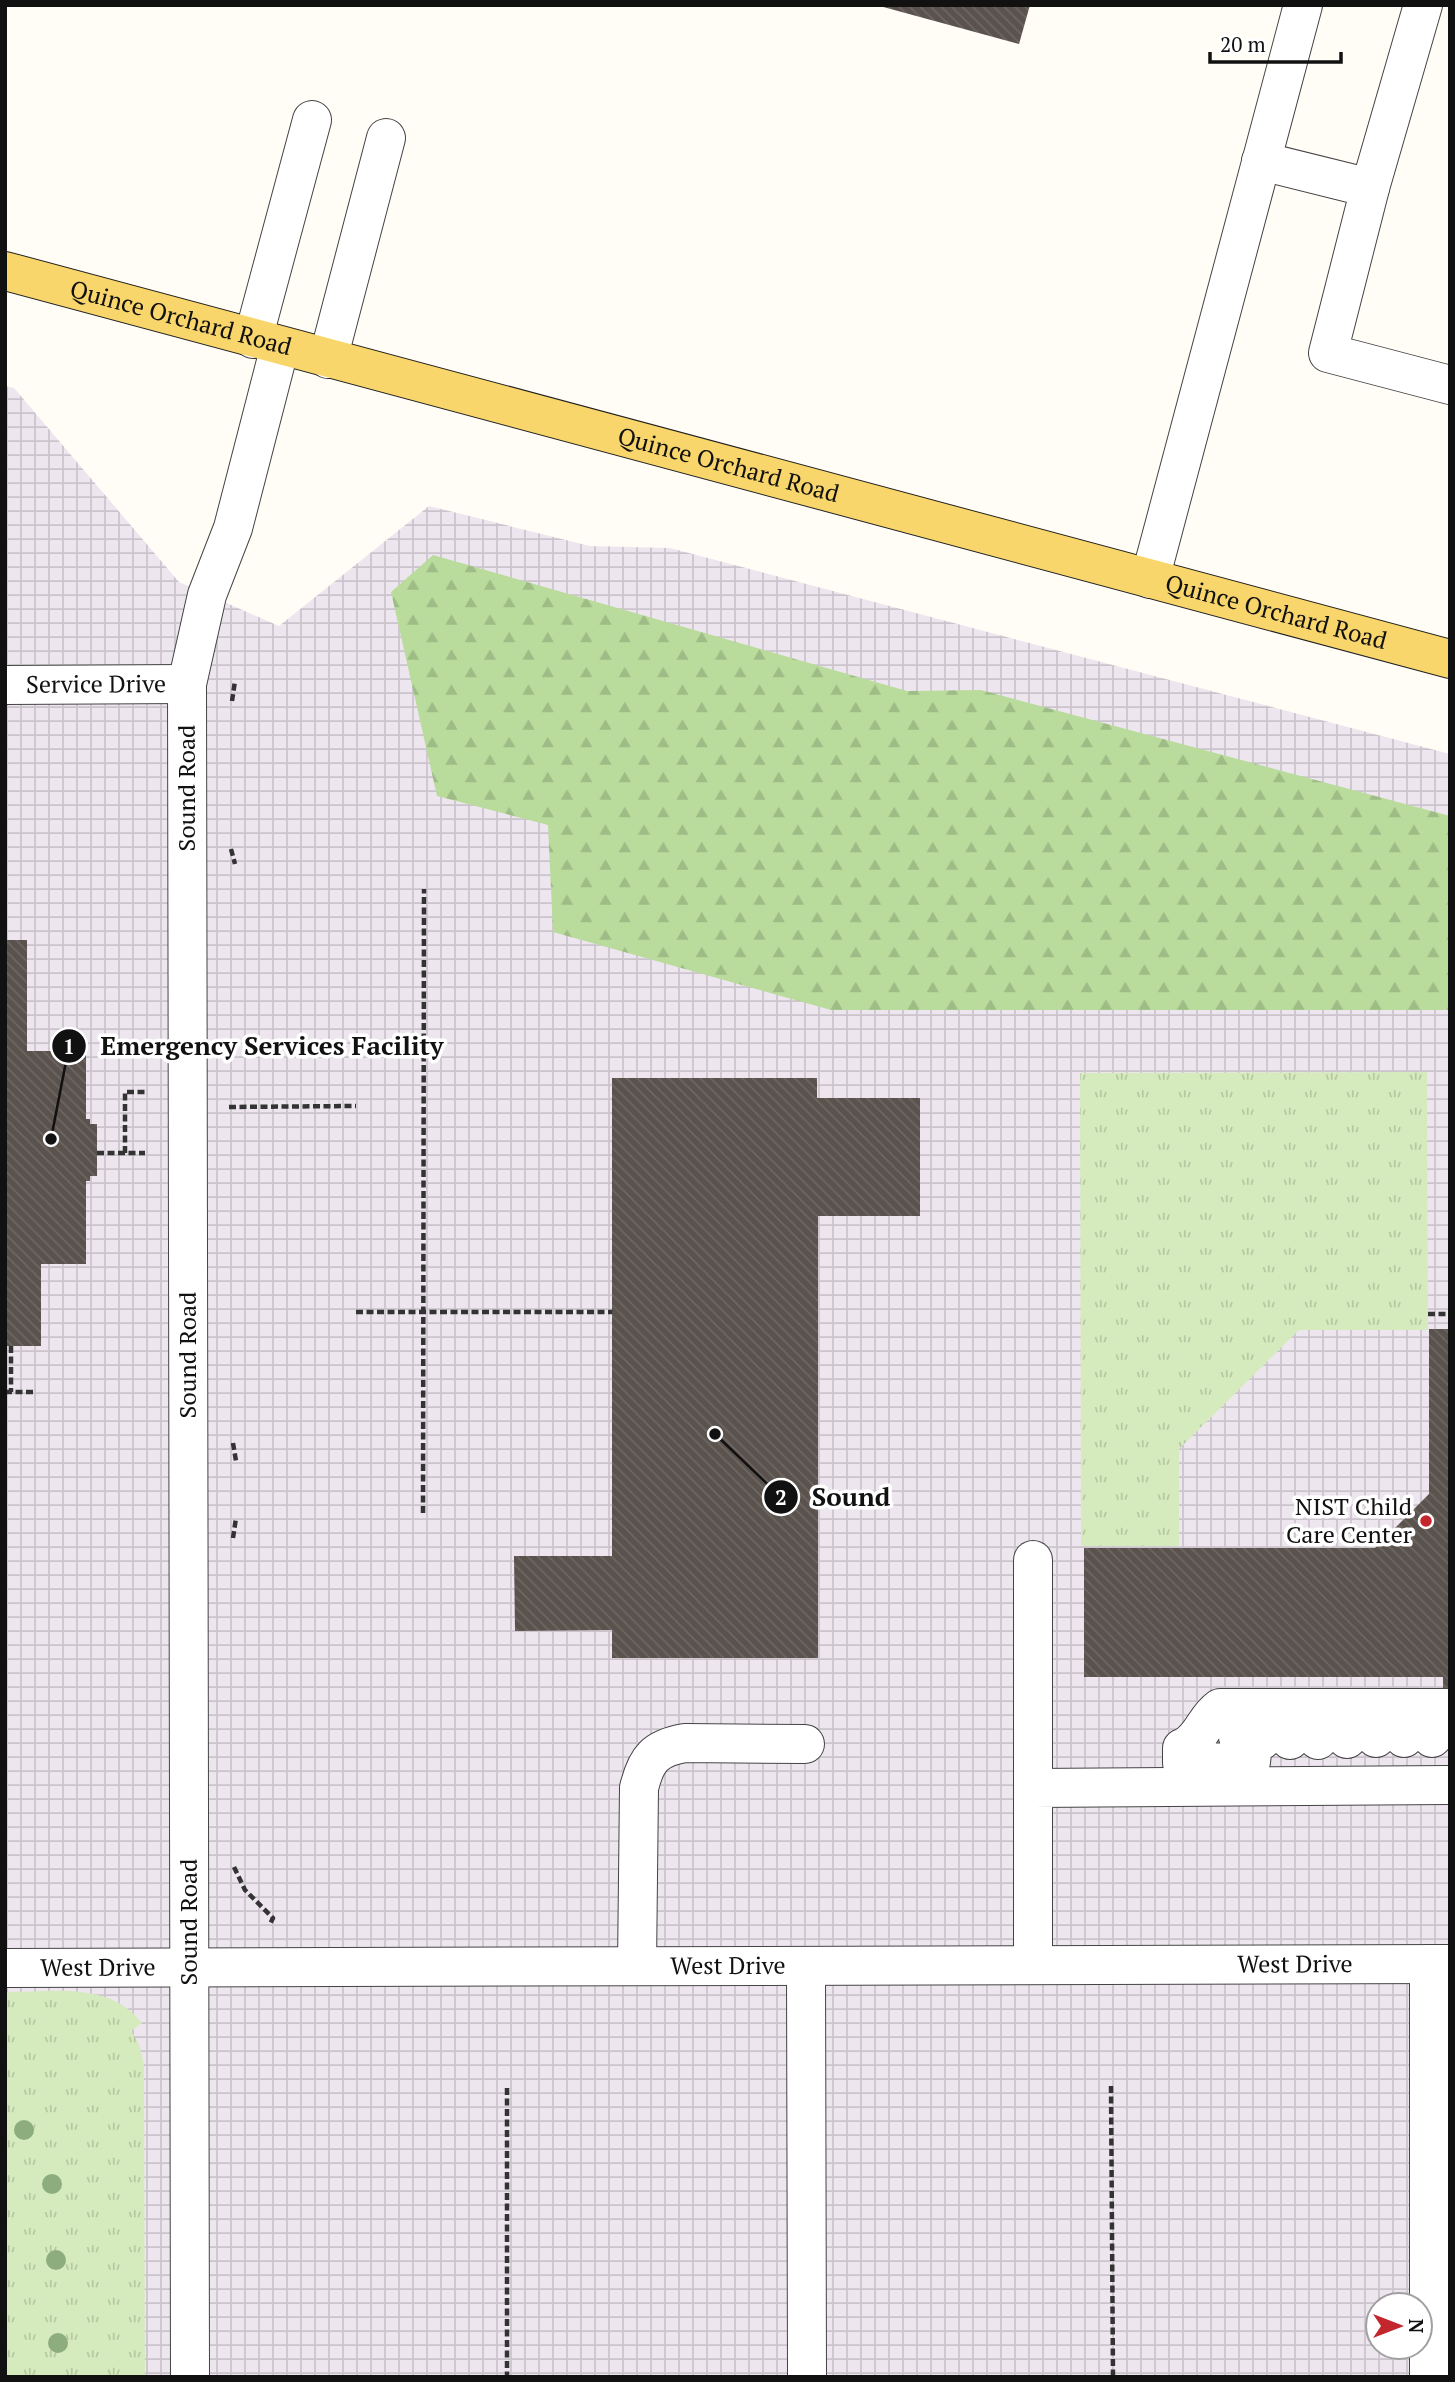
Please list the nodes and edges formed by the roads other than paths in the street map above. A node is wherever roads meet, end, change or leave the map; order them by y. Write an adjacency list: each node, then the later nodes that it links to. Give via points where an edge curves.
1 (1303, 5): 5 (street)
2 (1423, 5): 6 (street)
3 (312, 120): 8 (street, Sound Road)
4 (386, 138): 9 (street)
5 (1261, 161): 6 (street); 11 (street)
6 (1370, 188): 10 (street, via 1328,353)
7 (5, 271): 8 (main road, Quince Orchard Road)
8 (266, 342): 9 (main road, Quince Orchard Road); 13 (street, Sound Road, via 233,528 207,595)
9 (328, 359): 11 (main road, Quince Orchard Road)
10 (1450, 385)
11 (1150, 579): 12 (main road, Quince Orchard Road)
12 (1450, 659)
13 (187, 684): 14 (street, Service Drive); 25 (street, Sound Road)
14 (5, 685)
15 (1033, 1560): 20 (street)
16 (1450, 1708): 17 (street, via 1220,1708 1196,1739 1182,1748 1182,1763 1251,1762 1252,1753 1238,1737 1248,1727 1262,1740 1276,1726 1290,1740 1304,1726 1318,1740 1333,1726 1347,1739 1362,1724 1376,1738 1390,1724 1404,1738 1418,1724 1432,1738 1447,1723)
17 (1450, 1726)
18 (805, 1744): 23 (street, via 685,1743 654,1755 639,1788)
19 (1450, 1785): 20 (street)
20 (1033, 1787): 22 (street)
21 (1439, 1964): 22 (street, West Drive); 29 (street)
22 (1033, 1965): 24 (street, West Drive)
23 (637, 1966): 24 (street, West Drive); 25 (street, West Drive)
24 (806, 1966): 28 (street)
25 (190, 1967): 26 (street, West Drive); 27 (street, Sound Road)
26 (5, 1968)
27 (190, 2377)
28 (807, 2377)
29 (1429, 2377)

